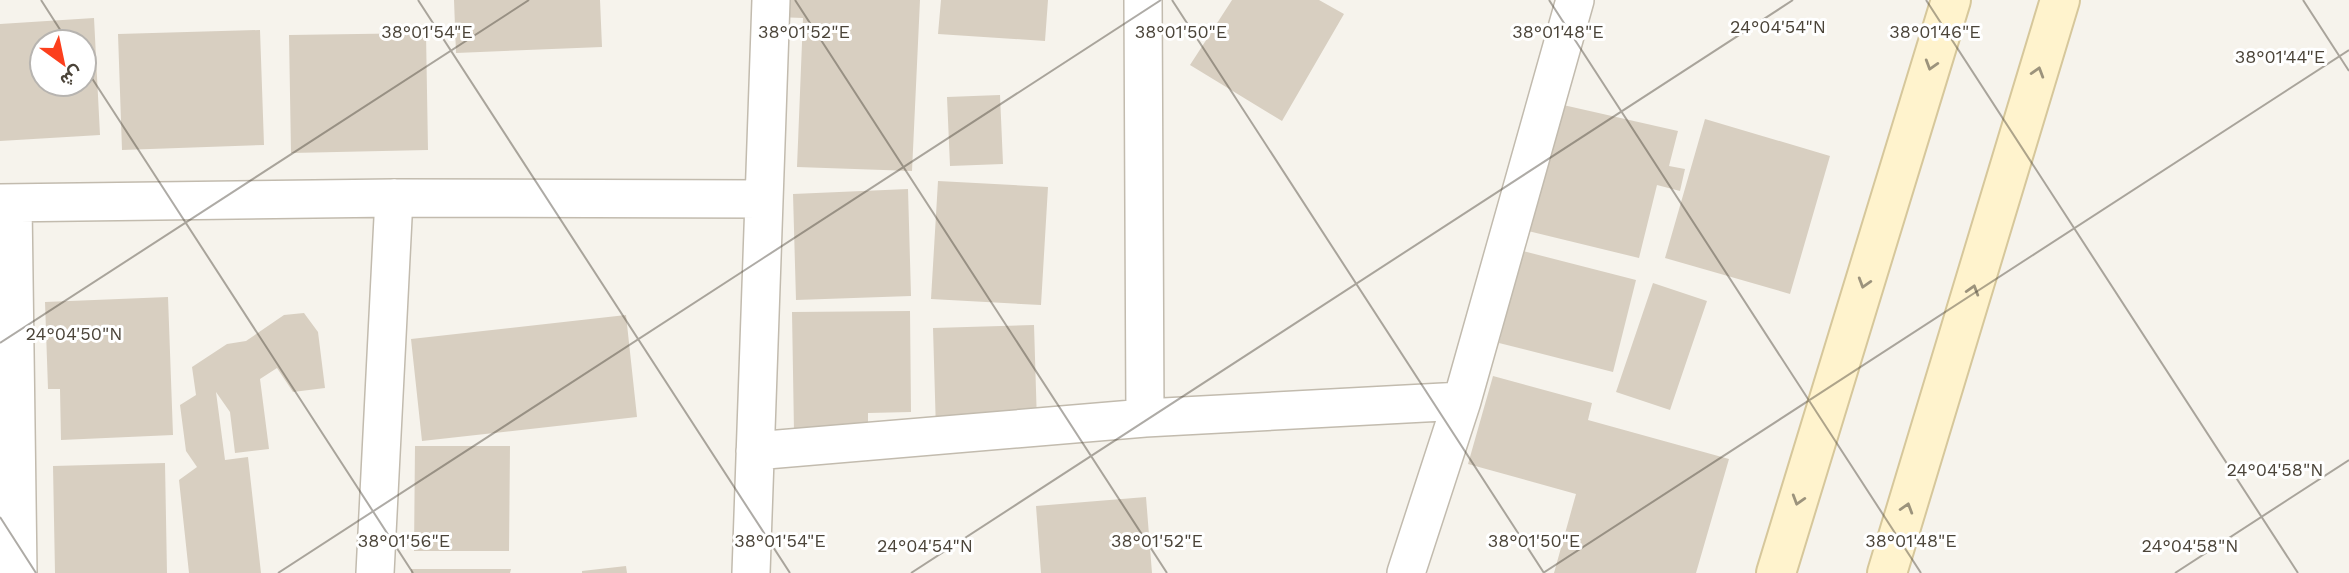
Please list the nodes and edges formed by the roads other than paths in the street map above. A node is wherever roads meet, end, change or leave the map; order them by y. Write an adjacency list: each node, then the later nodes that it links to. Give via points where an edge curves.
1 (771, 0): 7 (street)
2 (1143, 0): 10 (street)
3 (1574, 0): 9 (street)
4 (1951, 0): 16 (street, one-way to 16)
5 (2060, 0): 17 (street, one-way to 5)
6 (394, 198): 7 (street); 8 (street); 13 (street)
7 (764, 199): 11 (street)
8 (7, 203): 12 (street)
9 (1462, 401): 10 (street); 15 (street)
10 (1145, 418): 11 (street)
11 (755, 451): 14 (street)
12 (18, 573)
13 (376, 573)
14 (751, 573)
15 (1406, 573)
16 (1776, 573)
17 (1887, 573)

